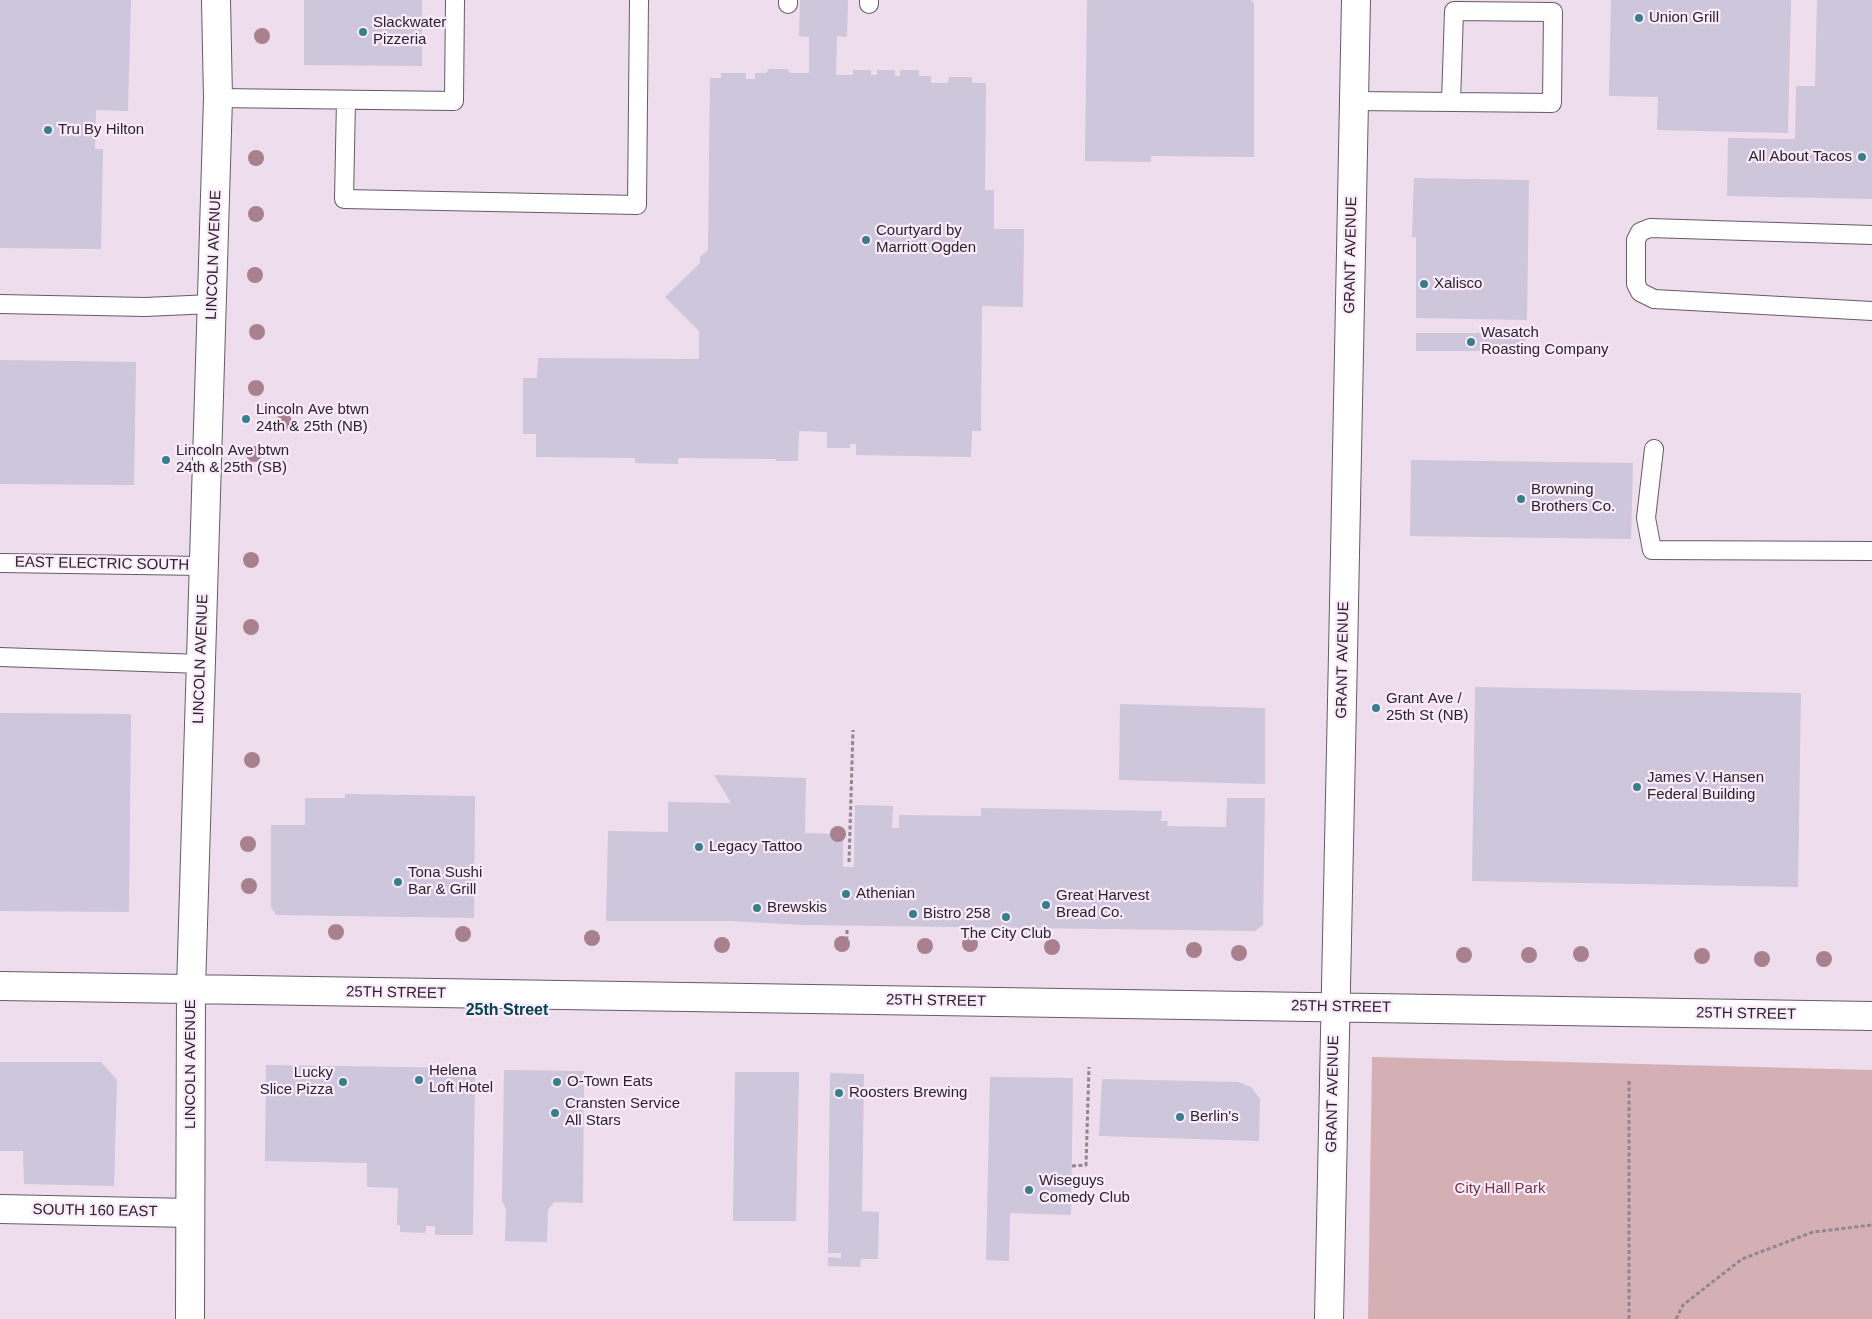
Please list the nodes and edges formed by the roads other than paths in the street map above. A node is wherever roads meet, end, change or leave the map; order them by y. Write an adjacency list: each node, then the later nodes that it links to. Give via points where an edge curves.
1 (216, 0): 5 (street, LINCOLN AVENUE)
2 (455, 0): 6 (lane, via 454,101)
3 (639, 0): 6 (lane, via 637,205 344,199)
4 (1356, 0): 7 (street, GRANT AVENUE)
5 (218, 98): 6 (lane); 11 (street, LINCOLN AVENUE)
6 (346, 100)
7 (1355, 101): 8 (lane); 21 (street, GRANT AVENUE)
8 (1451, 102): 8 (lane, via 1552,103 1553,12 1454,11)
9 (1872, 235): 12 (lane, via 1650,228 1640,232 1636,240 1636,284 1640,292 1654,299)
10 (0, 304): 11 (lane, via 145,307)
11 (212, 304): 16 (street, LINCOLN AVENUE)
12 (1872, 311)
13 (1654, 450): 14 (lane, via 1646,518 1652,550)
14 (1872, 551)
15 (0, 562): 16 (lane, EAST ELECTRIC SOUTH)
16 (204, 566): 18 (street, LINCOLN AVENUE)
17 (0, 657): 18 (lane)
18 (201, 664): 20 (street, LINCOLN AVENUE)
19 (0, 986): 20 (street, 25TH STREET)
20 (191, 989): 21 (street, 25TH STREET); 24 (street, LINCOLN AVENUE)
21 (1334, 1008): 22 (street, 25TH STREET); 26 (street, GRANT AVENUE)
22 (1872, 1016)
23 (0, 1209): 24 (street, SOUTH 160 EAST)
24 (190, 1213): 25 (street, LINCOLN AVENUE)
25 (190, 1319)
26 (1329, 1319)

